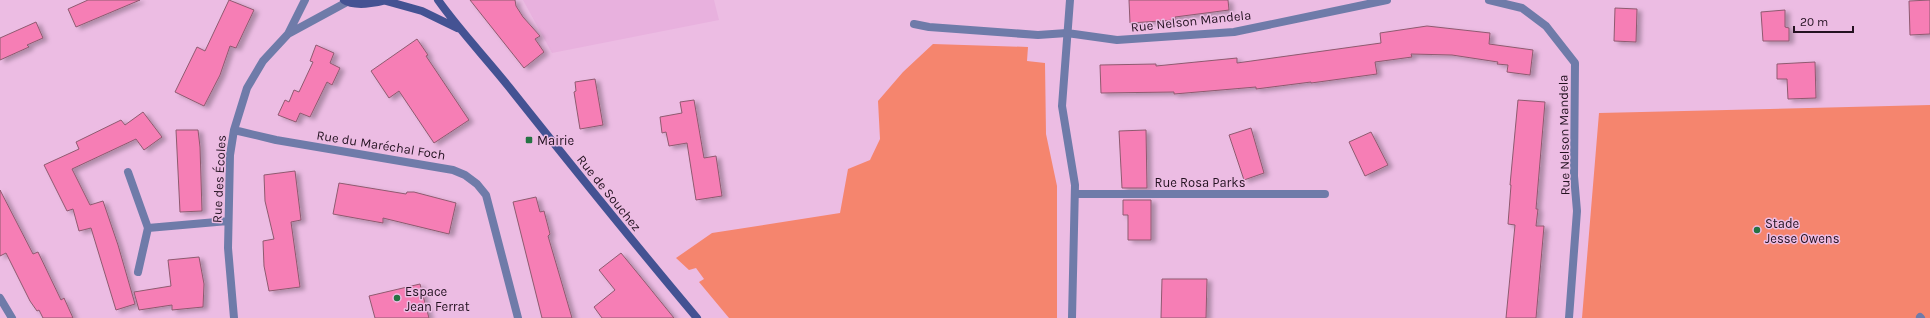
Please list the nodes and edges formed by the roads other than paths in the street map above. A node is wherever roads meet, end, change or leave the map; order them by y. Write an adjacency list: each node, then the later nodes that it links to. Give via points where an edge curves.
1 (305, 0): 11 (street)
2 (387, 0): 7 (main road, via 357,4); 9 (main road, Rue de Souchez, via 422,11)
3 (438, 0): 9 (main road, Rue de Souchez)
4 (1070, 0): 10 (street)
5 (1387, 0): 10 (street, Rue Nelson Mandela, via 1234,32 1117,40)
6 (1489, 0): 25 (street, Rue Nelson Mandela, via 1522,8 1546,26 1575,63 1574,176 1577,210)
7 (346, 1): 11 (street)
8 (914, 24): 10 (street, Rue Nelson Mandela, via 1038,35)
9 (458, 28): 23 (main road, Rue de Souchez, via 487,60)
10 (1067, 33): 14 (street, via 1062,106 1075,185)
11 (288, 34): 12 (street, Rue des Écoles, via 263,61 246,88)
12 (234, 130): 16 (street, Rue des Écoles, via 230,155); 22 (street, Rue du Maréchal Foch, via 276,140 436,166 465,175 477,184 486,196)
13 (128, 172): 17 (street)
14 (1074, 194): 15 (street, Rue Rosa Parks); 24 (street)
15 (1326, 194)
16 (228, 221): 17 (street); 21 (street, Rue des Écoles)
17 (148, 228): 18 (street)
18 (138, 272)
19 (0, 298): 20 (street)
20 (12, 318)
21 (234, 318)
22 (518, 318)
23 (696, 318)
24 (1072, 318)
25 (1569, 318)

